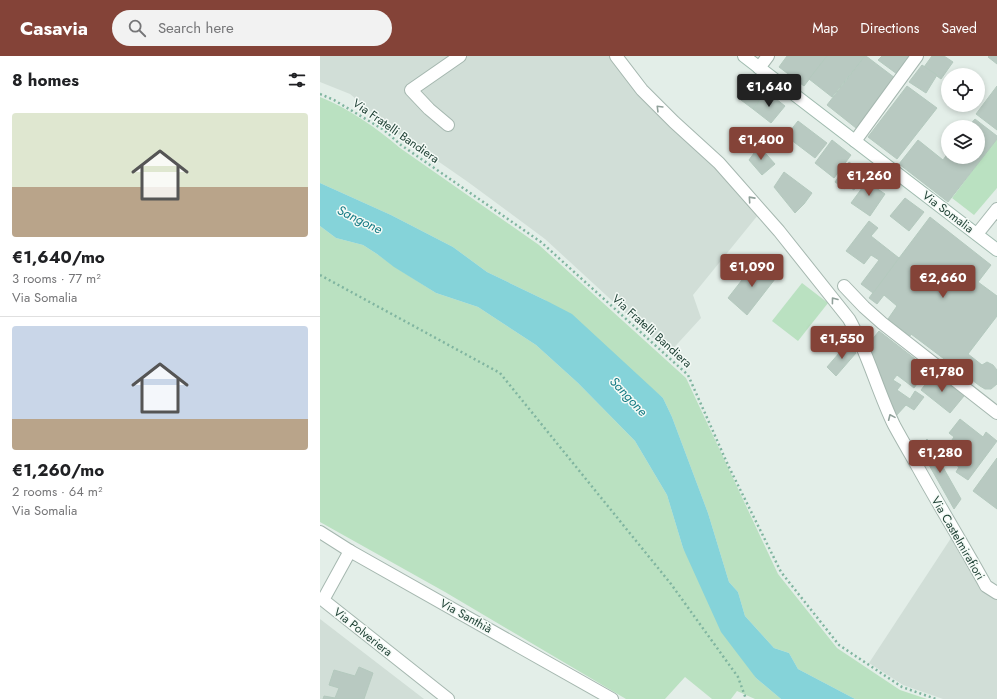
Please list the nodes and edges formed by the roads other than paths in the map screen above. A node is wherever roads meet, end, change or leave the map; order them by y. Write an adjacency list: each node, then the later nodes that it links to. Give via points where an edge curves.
1 (460, 56): 7 (street, via 412,90)
2 (744, 56): 6 (street, Via Somalia)
3 (768, 56): 6 (street)
4 (917, 56): 8 (street)
5 (618, 59): 16 (street, Via Castelmirafiori, one-way to 5, via 986,586 894,425 849,319 779,231 719,163 642,90)
6 (759, 68): 8 (street, Via Somalia)
7 (448, 125)
8 (855, 141): 10 (street, Via Somalia)
9 (997, 209): 10 (street, Via Somalia)
10 (977, 234): 11 (street)
11 (997, 250)
12 (844, 286): 13 (street, via 882,323)
13 (997, 413)
14 (320, 532): 15 (street, Via Santhià)
15 (350, 551): 17 (street, Via Polveriera, via 323,600); 18 (street, Via Santhià)
16 (997, 593)
17 (448, 699)
18 (612, 699)

